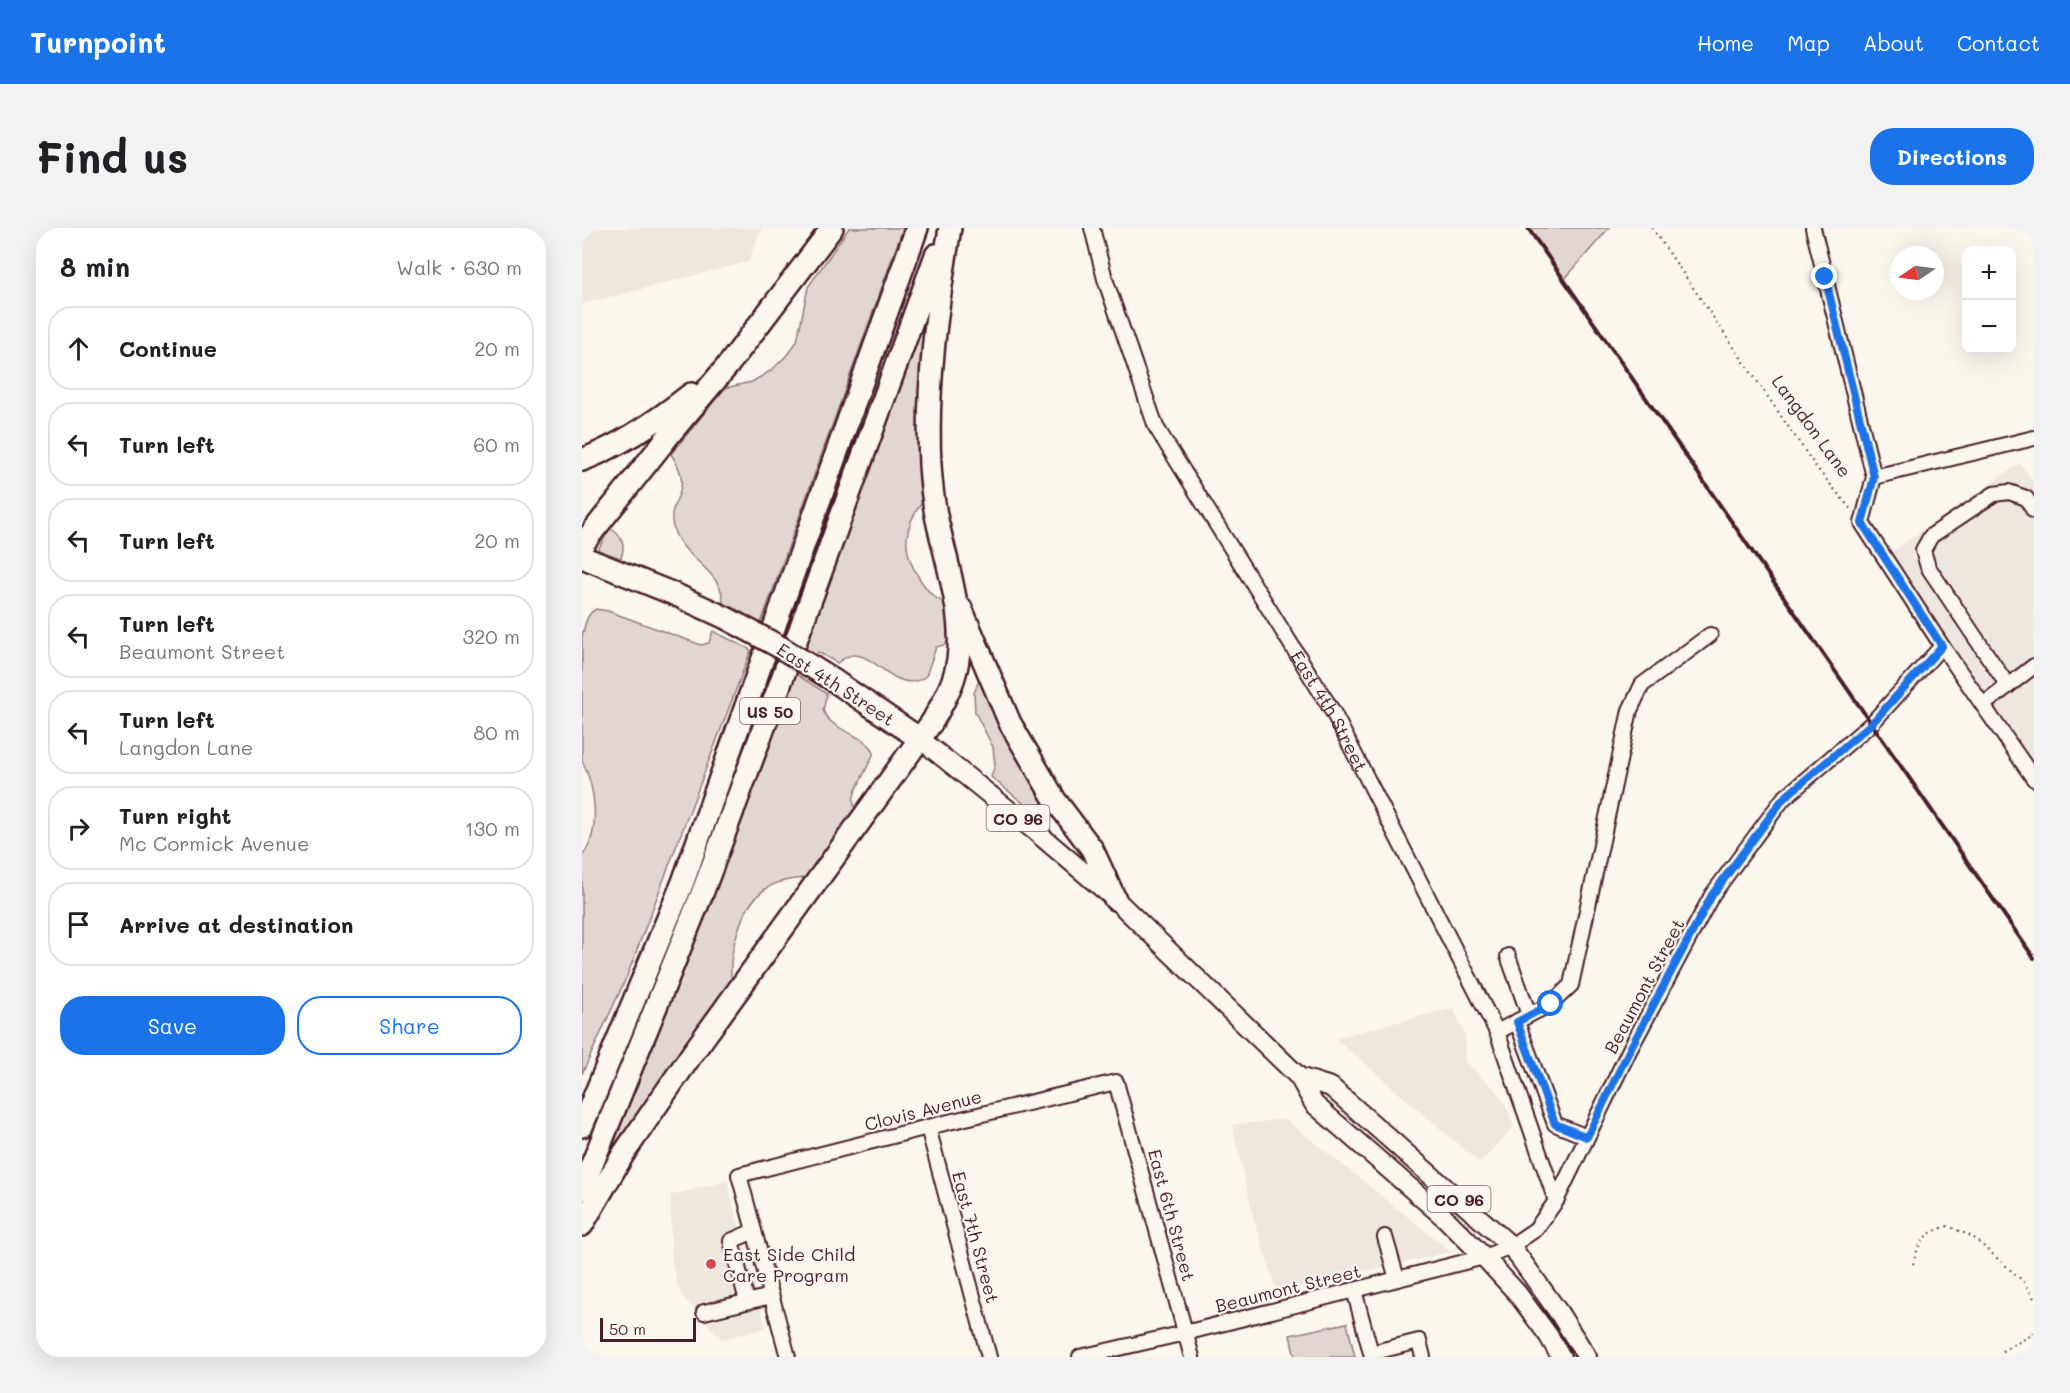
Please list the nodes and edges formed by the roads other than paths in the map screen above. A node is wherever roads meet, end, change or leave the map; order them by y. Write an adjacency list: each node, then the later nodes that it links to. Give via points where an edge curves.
1 (832, 228): 6 (highway)
2 (917, 228): 30 (highway, US 50, via 683,882)
3 (948, 228): 13 (highway, CO 96, via 938,301 930,464 935,512); 34 (highway, US 50, via 703,891)
4 (1092, 228): 24 (street, East 4th Street, via 1155,427 1333,712)
5 (1813, 228): 9 (street)
6 (729, 364): 8 (highway, via 662,418); 11 (highway)
7 (2034, 438): 9 (street)
8 (582, 460)
9 (1874, 477): 15 (street, via 1862,523)
10 (2034, 511): 17 (street, via 2026,498 2009,492 1994,494 1931,536 1923,550 1928,567)
11 (582, 545)
12 (582, 557): 19 (highway, East 4th Street / CO 96, bridge, via 674,594 780,647)
13 (953, 591): 19 (highway, via 959,647 955,676); 21 (highway, CO 96, via 1010,723 1055,800 1092,849)
14 (1710, 635): 23 (street, via 1642,685 1630,710 1571,986 1551,1004)
15 (1942, 646): 18 (street); 33 (street, Beaumont Street, via 1872,723 1783,799 1712,895)
16 (2034, 666): 17 (street)
17 (2008, 686): 18 (street)
18 (1983, 705): 20 (street)
19 (920, 739): 21 (main road, East 4th Street / CO 96); 36 (highway, via 686,1063 624,1153)
20 (2034, 779)
21 (1115, 899): 25 (main road, East 4th Street / CO 96)
22 (1508, 956): 23 (street)
23 (1523, 1018): 24 (street); 27 (street)
24 (1497, 1032): 28 (street, East 4th Street)
25 (1299, 1077): 39 (main road, East 4th Street / CO 96, via 1331,1087); 40 (main road, East 4th Street / CO 96, via 1314,1104)
26 (1116, 1082): 31 (street, Clovis Avenue); 46 (street, East 6th Street)
27 (1539, 1082): 28 (street); 29 (street)
28 (1517, 1090): 32 (street, East 4th Street)
29 (1555, 1124): 32 (street); 33 (street)
30 (582, 1126)
31 (927, 1127): 37 (street, Clovis Avenue, via 739,1175); 49 (street, East 7th Street)
32 (1532, 1132): 35 (street, East 4th Street)
33 (1587, 1137): 35 (street, Beaumont Street)
34 (582, 1189)
35 (1556, 1201): 39 (street, Beaumont Street, via 1536,1229)
36 (582, 1225)
37 (754, 1231): 43 (street); 44 (street, via 731,1241)
38 (1384, 1237): 41 (street)
39 (1511, 1246): 40 (street, Beaumont Street); 54 (main road, East 4th Street / CO 96)
40 (1484, 1257): 41 (street, Beaumont Street); 53 (main road, East 4th Street / CO 96, via 1517,1293)
41 (1397, 1279): 42 (street, Beaumont Street)
42 (1354, 1290): 46 (street, Beaumont Street); 47 (street)
43 (771, 1296): 44 (street); 48 (street)
44 (747, 1301): 45 (street)
45 (704, 1312)
46 (1185, 1333): 50 (street, Beaumont Street); 51 (street, East 6th Street)
47 (1368, 1356): 52 (street, via 1419,1341)
48 (788, 1357)
49 (989, 1357)
50 (1080, 1357)
51 (1192, 1357)
52 (1423, 1357)
53 (1561, 1357)
54 (1587, 1357)

